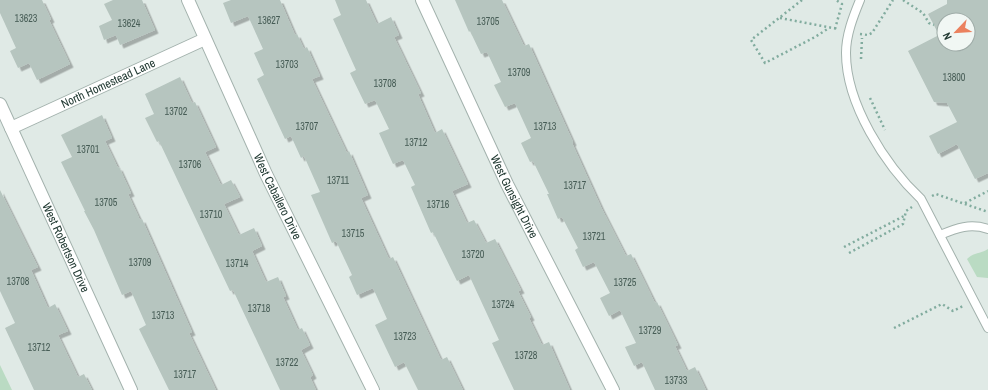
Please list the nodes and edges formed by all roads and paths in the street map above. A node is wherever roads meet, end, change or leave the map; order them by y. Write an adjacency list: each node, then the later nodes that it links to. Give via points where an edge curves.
1 (188, 0): 11 (street, West Caballero Drive)
2 (422, 0): 30 (street, West Gunsight Drive, via 507,184)
3 (802, 0): 8 (path, via 751,40 765,63)
4 (836, 0): 9 (path, via 842,4)
5 (860, 0): 23 (lane, via 850,25 846,53 857,103 876,143 907,185 921,199)
6 (903, 0): 7 (path)
7 (934, 25)
8 (829, 28)
9 (835, 29)
10 (862, 35): 12 (path)
11 (205, 39): 15 (street, North Homestead Lane); 29 (street, West Caballero Drive, via 266,174)
12 (861, 62)
13 (868, 93): 16 (path)
14 (0, 104): 15 (street, West Robertson Drive)
15 (11, 128): 28 (street, West Robertson Drive)
16 (886, 132)
17 (930, 190): 19 (path)
18 (988, 191): 20 (path)
19 (936, 194)
20 (964, 204)
21 (905, 216): 24 (path)
22 (988, 229): 23 (lane, via 964,226)
23 (940, 235): 25 (lane)
24 (844, 247)
25 (974, 301): 26 (path, via 953,311 942,304); 27 (lane)
26 (894, 328)
27 (988, 328)
28 (132, 390)
29 (373, 390)
30 (613, 390)

